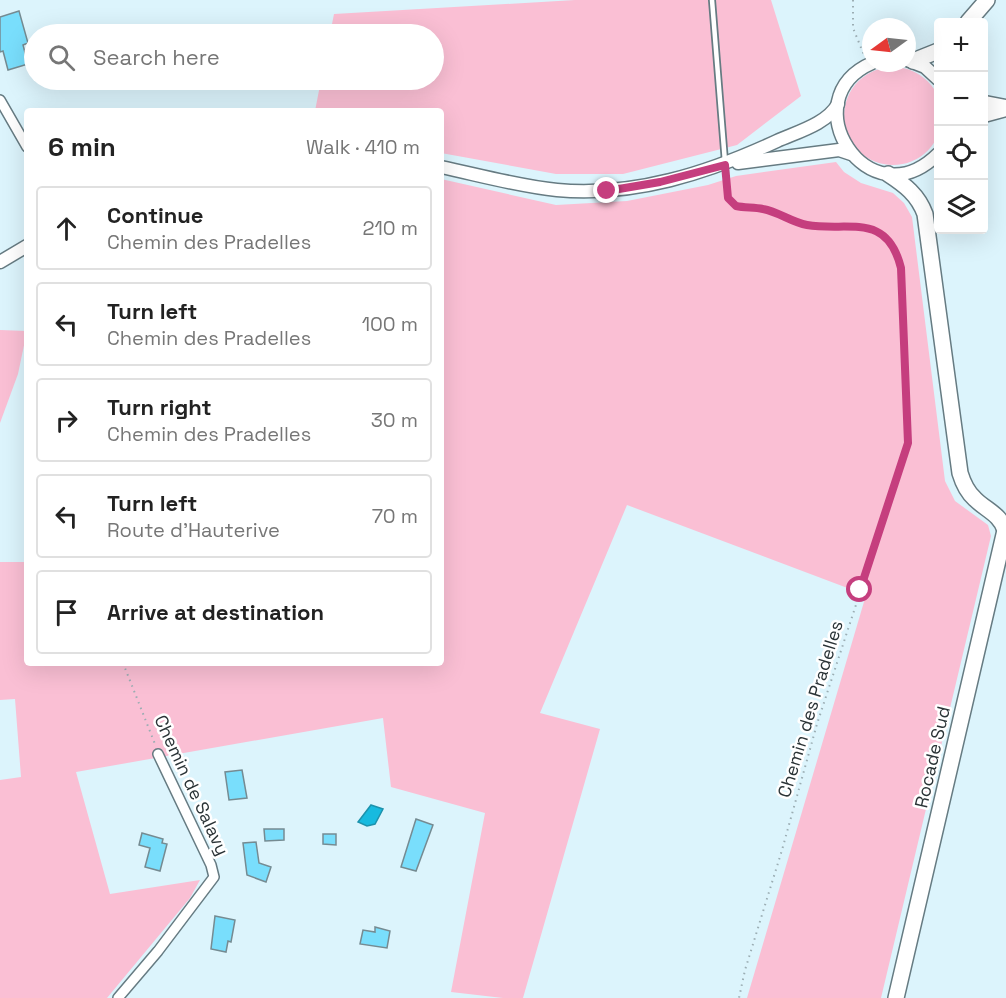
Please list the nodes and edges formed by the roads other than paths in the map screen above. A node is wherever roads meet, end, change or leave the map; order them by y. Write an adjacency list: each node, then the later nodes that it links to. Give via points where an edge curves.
1 (712, 0): 18 (lane)
2 (987, 0): 3 (main road)
3 (971, 18)
4 (934, 53): 5 (main road)
5 (916, 59)
6 (916, 63): 8 (street)
7 (862, 68): 11 (street, via 849,80)
8 (934, 75)
9 (0, 100): 15 (street)
10 (988, 103): 12 (street)
11 (838, 104): 16 (street, via 841,139); 18 (street, via 829,116 813,125)
12 (1006, 106)
13 (1006, 110): 14 (street)
14 (988, 115)
15 (24, 142)
16 (850, 154): 18 (street, via 840,150); 20 (street, via 874,171)
17 (934, 159): 20 (street, via 917,170)
18 (725, 165): 19 (street, via 626,189 579,191)
19 (444, 168)
20 (888, 174): 23 (main road, via 911,190 925,214 960,473 969,493)
21 (24, 248): 22 (street)
22 (0, 262)
23 (1006, 528): 25 (main road, Rocade Sud)
24 (1006, 564): 25 (main road)
25 (964, 707): 28 (main road, Rocade Sud)
26 (158, 754): 27 (street, Chemin de Salavy, via 214,877)
27 (118, 998)
28 (896, 998)

